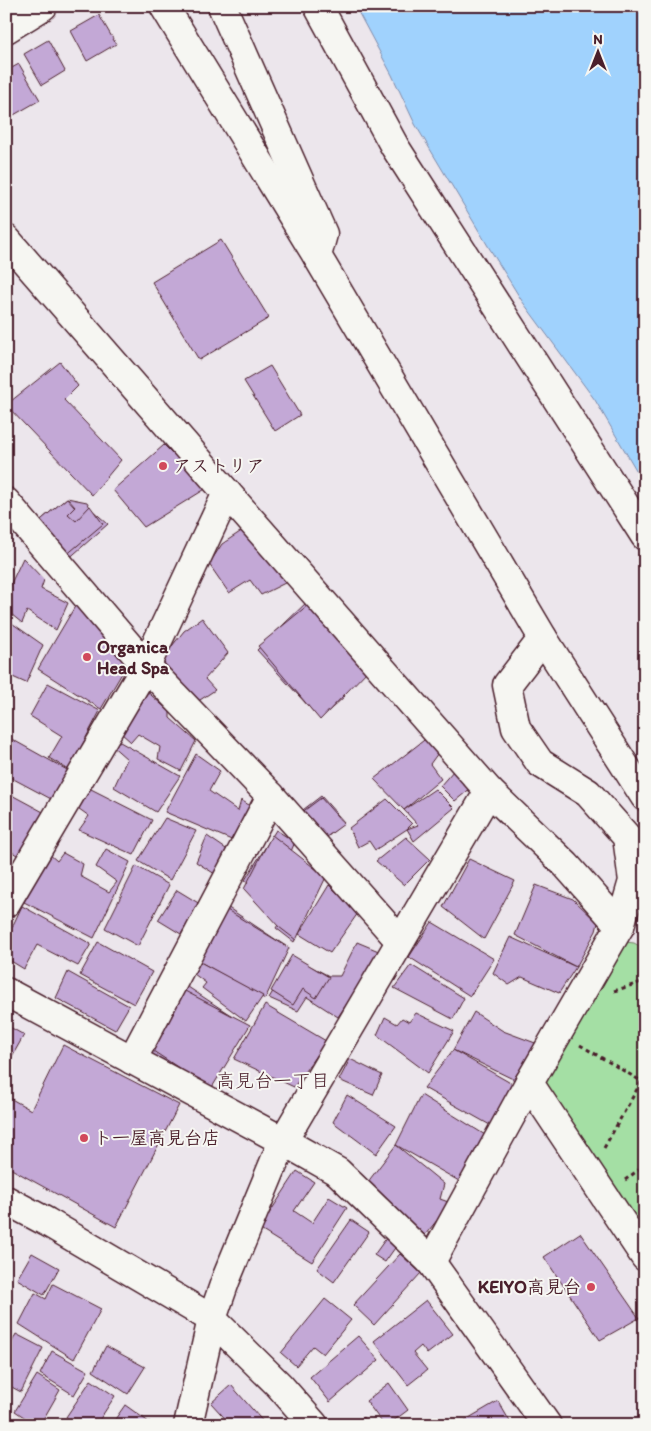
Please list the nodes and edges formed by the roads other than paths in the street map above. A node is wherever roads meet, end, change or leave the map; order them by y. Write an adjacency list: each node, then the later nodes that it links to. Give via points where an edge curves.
1 (43, 6): 5 (street)
2 (164, 6): 7 (street)
3 (222, 6): 7 (street, via 323,234)
4 (318, 6): 10 (street, via 395,147)
5 (6, 29)
6 (6, 239): 8 (street)
7 (317, 256): 11 (street)
8 (227, 493): 12 (street); 13 (street)
9 (8, 509): 12 (street)
10 (645, 536)
11 (543, 638): 15 (street); 17 (street, via 507,685 516,728 540,763 588,793 627,837 633,881)
12 (146, 666): 14 (street); 16 (street)
13 (489, 791): 17 (street, via 566,864); 18 (street)
14 (271, 796): 18 (street); 20 (street)
15 (645, 797)
16 (6, 903)
17 (620, 926): 21 (street)
18 (400, 941): 22 (street)
19 (6, 992): 20 (street)
20 (132, 1060): 22 (street)
21 (529, 1083): 24 (street); 25 (street)
22 (283, 1141): 25 (street, via 338,1172); 26 (street)
23 (6, 1200): 26 (street)
24 (645, 1257)
25 (430, 1262): 29 (street)
26 (212, 1318): 27 (street); 28 (street)
27 (188, 1425)
28 (314, 1425)
29 (547, 1425)

